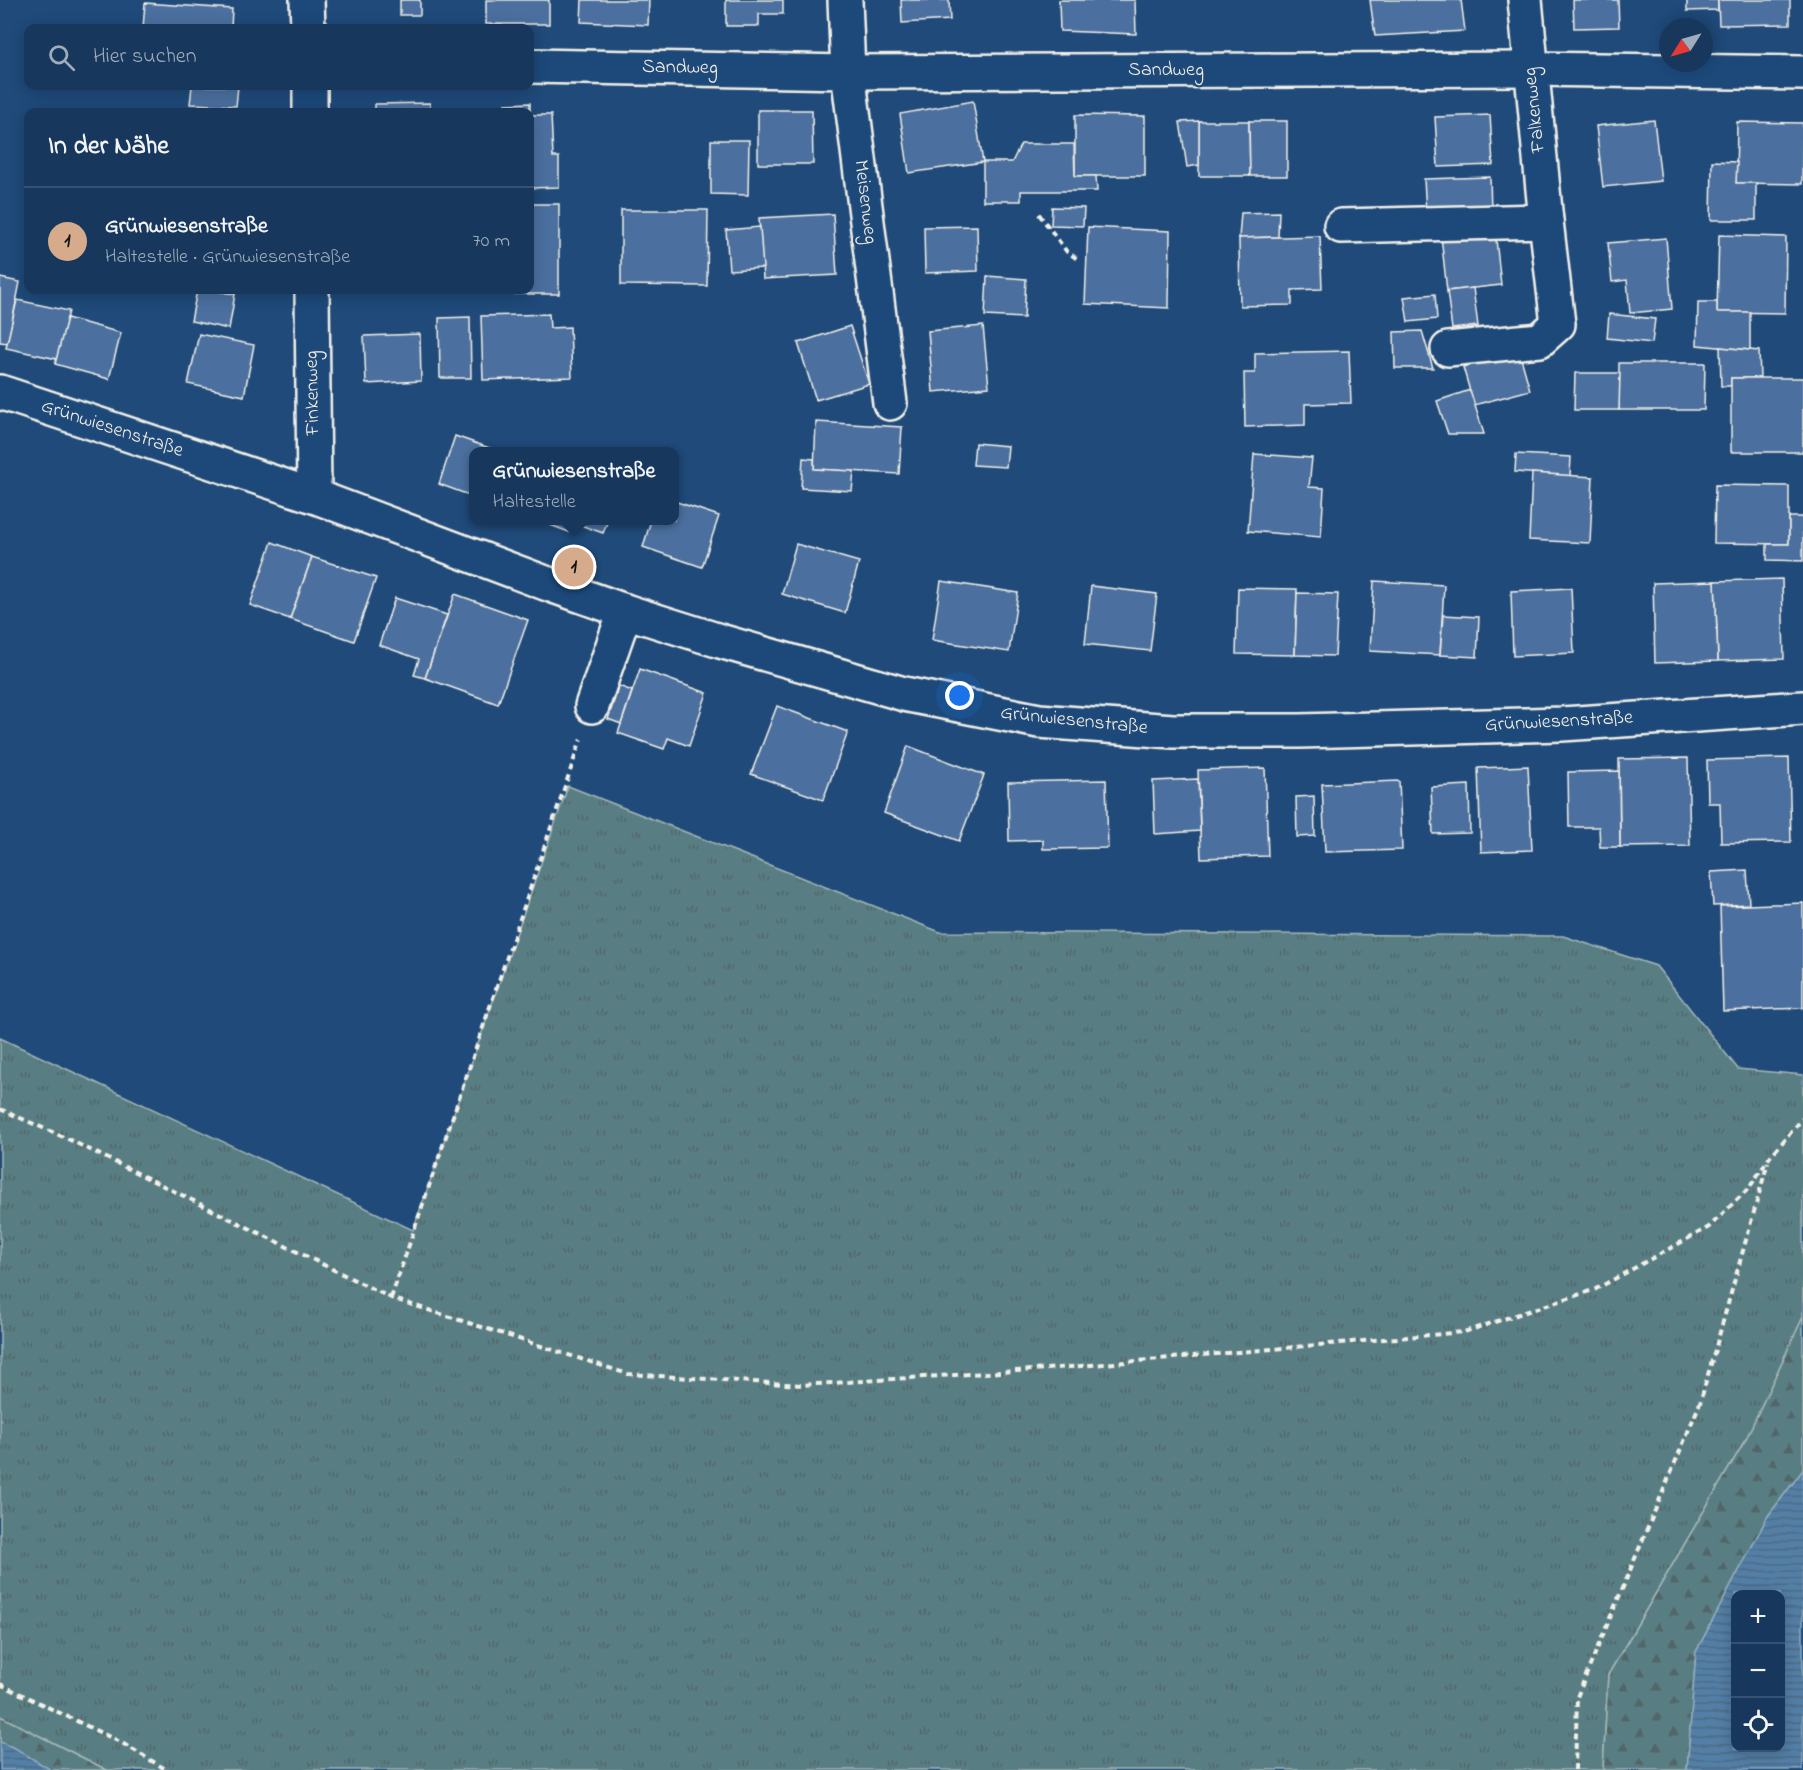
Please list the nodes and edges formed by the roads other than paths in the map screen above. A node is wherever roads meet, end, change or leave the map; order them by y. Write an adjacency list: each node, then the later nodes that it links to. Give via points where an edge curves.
1 (307, 0): 4 (street)
2 (845, 0): 7 (street, Meisenweg)
3 (1525, 0): 6 (street, Falkenweg)
4 (308, 24)
5 (534, 66): 7 (street, Sandweg)
6 (1531, 69): 7 (street, Sandweg); 8 (street, Sandweg); 11 (street, Falkenweg)
7 (848, 72): 16 (street, Meisenweg)
8 (1803, 73)
9 (310, 90): 10 (street)
10 (310, 108)
11 (1545, 221): 12 (street); 14 (street, Falkenweg, via 1558,324 1539,340)
12 (1341, 226)
13 (312, 294): 17 (street, Finkenweg)
14 (1448, 349)
15 (0, 392): 17 (street, Grünwiesenstraße)
16 (890, 403)
17 (314, 496): 18 (street, Grünwiesenstraße)
18 (625, 611): 19 (street); 20 (street, Grünwiesenstraße, via 904,694 1039,721 1173,731 1300,731 1562,724)
19 (592, 706)
20 (1803, 708)

